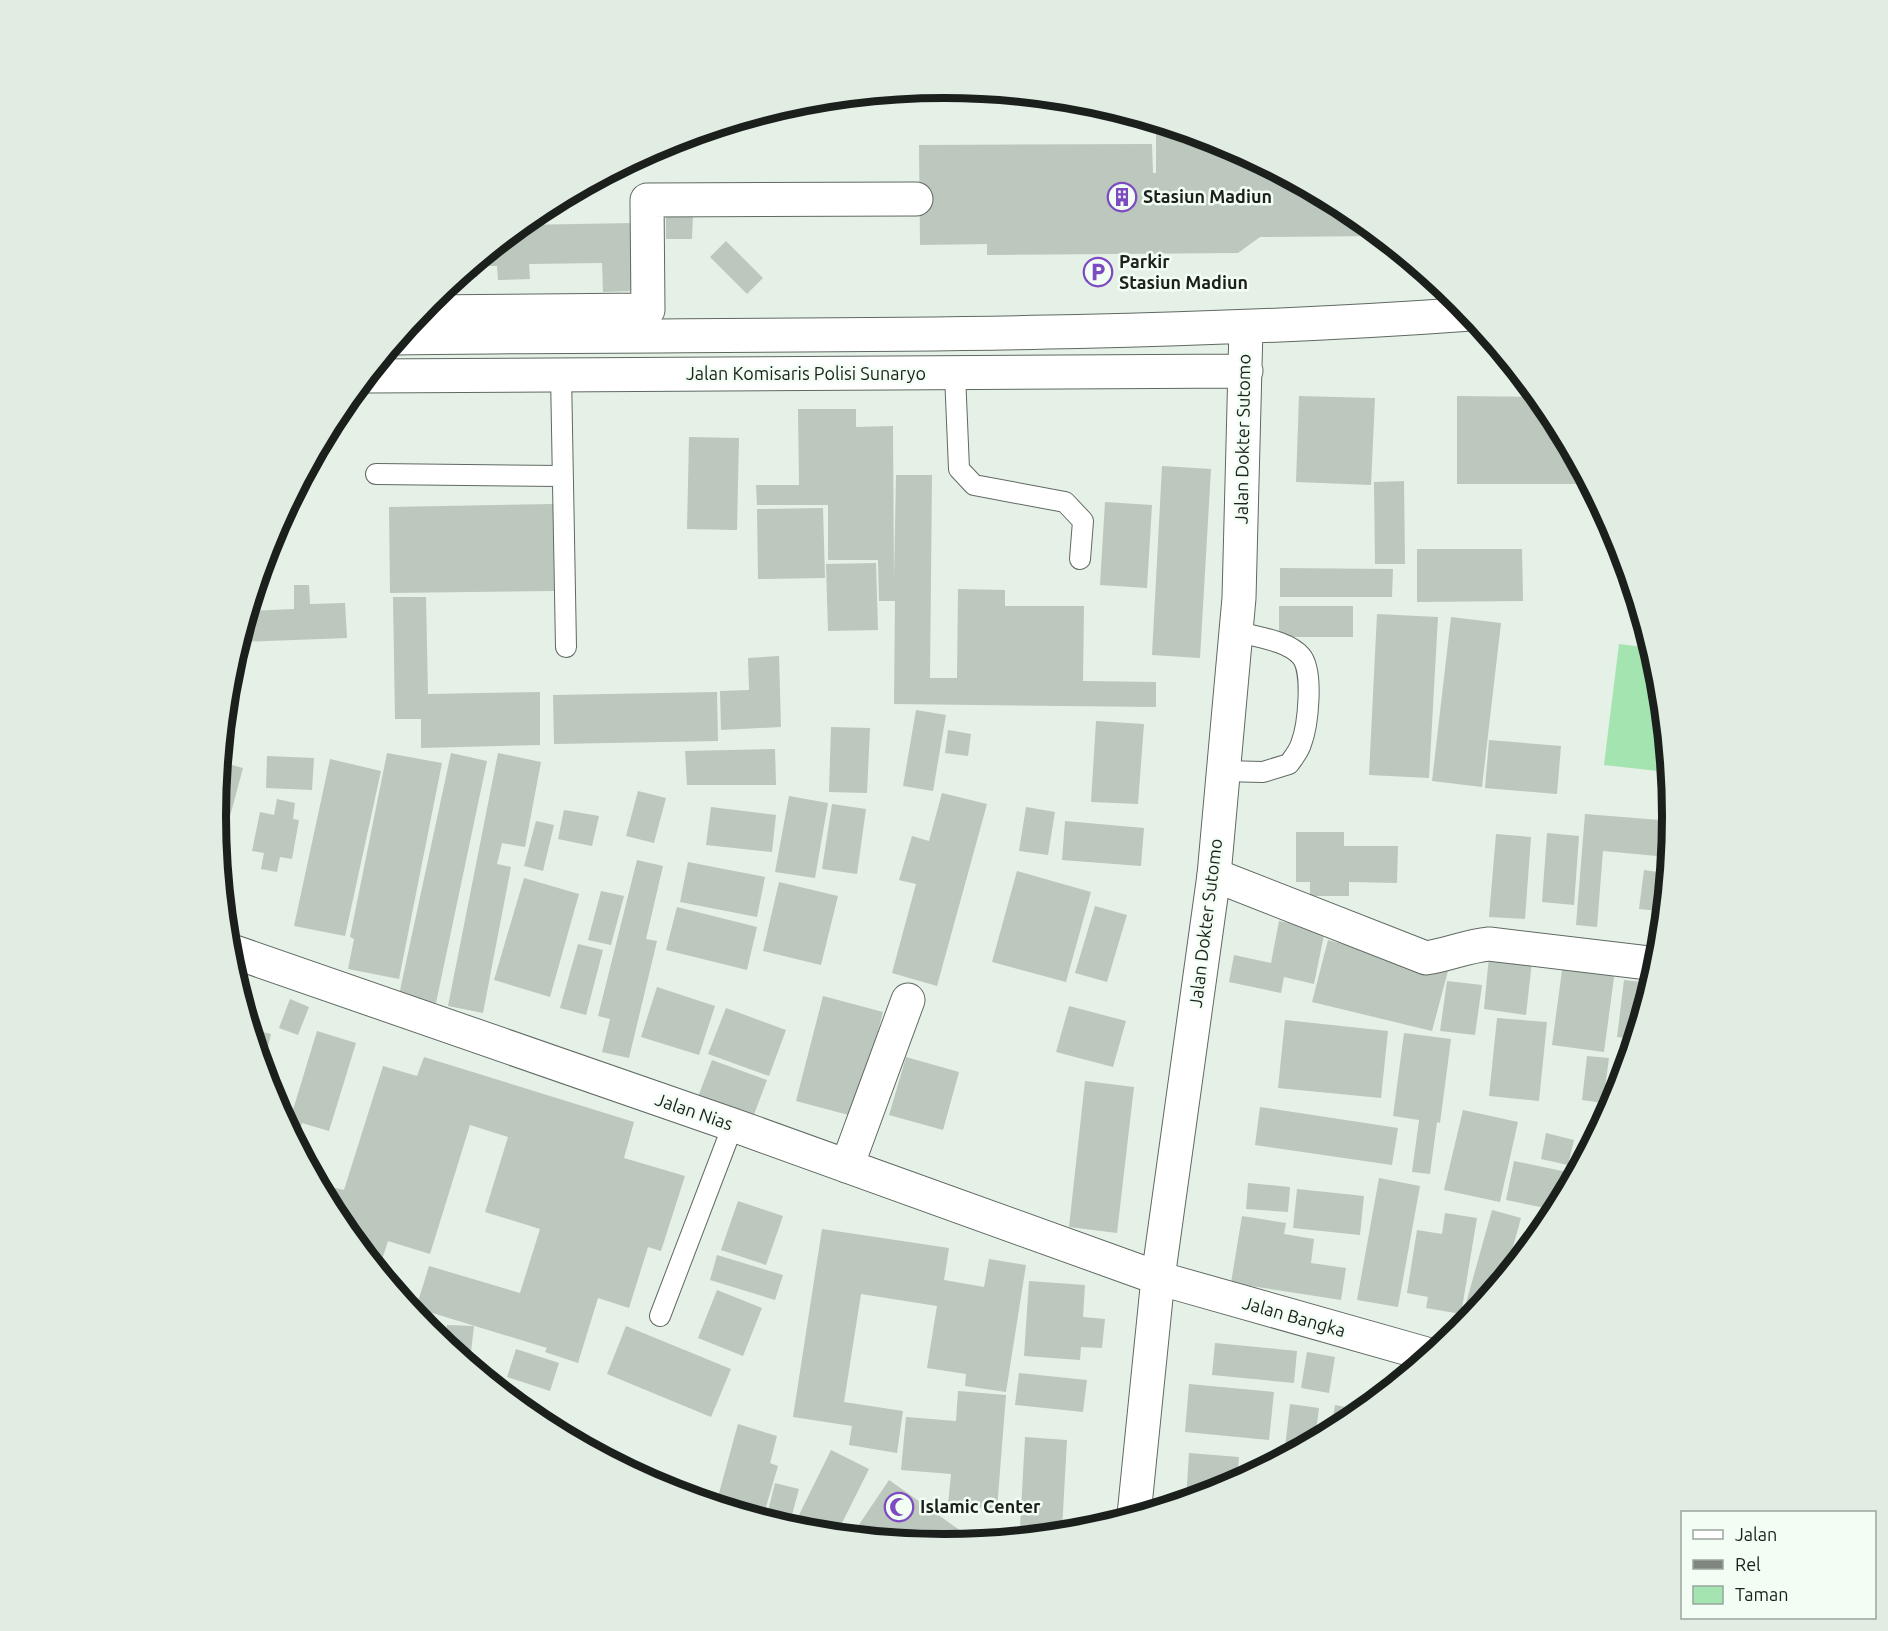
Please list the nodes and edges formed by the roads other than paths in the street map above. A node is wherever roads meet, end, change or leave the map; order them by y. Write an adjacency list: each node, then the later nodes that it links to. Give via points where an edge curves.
1 (916, 199): 2 (main road, via 647,200 648,310)
2 (432, 312)
3 (1459, 315): 4 (main road)
4 (1311, 326): 5 (main road); 9 (main road, via 1281,340)
5 (1246, 328): 6 (main road); 9 (main road, Jalan Dokter Sutomo)
6 (986, 334): 7 (main road); 12 (main road)
7 (408, 338)
8 (383, 366): 10 (main road, Jalan Komisaris Polisi Sunaryo)
9 (1246, 371): 12 (main road, Jalan Komisaris Polisi Sunaryo); 16 (main road, Jalan Dokter Sutomo)
10 (561, 374): 11 (main road, Jalan Komisaris Polisi Sunaryo); 14 (lane)
11 (954, 374): 12 (main road, Jalan Komisaris Polisi Sunaryo); 15 (lane, via 959,470 974,485 1065,502 1083,521)
12 (988, 374)
13 (376, 474): 14 (lane)
14 (562, 476): 17 (lane)
15 (1080, 559)
16 (1235, 631): 18 (main road, Jalan Dokter Sutomo); 18 (lane, via 1284,645 1302,656 1308,675 1307,709 1301,744 1289,764 1263,772)
17 (566, 647)
18 (1223, 771): 19 (main road, Jalan Dokter Sutomo)
19 (1214, 875): 21 (main road, via 1426,958 1489,944); 25 (main road, Jalan Dokter Sutomo)
20 (240, 954): 23 (main road, Jalan Nias)
21 (1646, 963)
22 (908, 1000): 24 (main road)
23 (733, 1125): 24 (main road, Jalan Nias); 26 (lane)
24 (847, 1166): 25 (main road, Jalan Nias)
25 (1158, 1278): 27 (main road, Jalan Bangka); 28 (main road, Jalan Dokter Sutomo)
26 (660, 1316)
27 (1420, 1352)
28 (1135, 1508)

